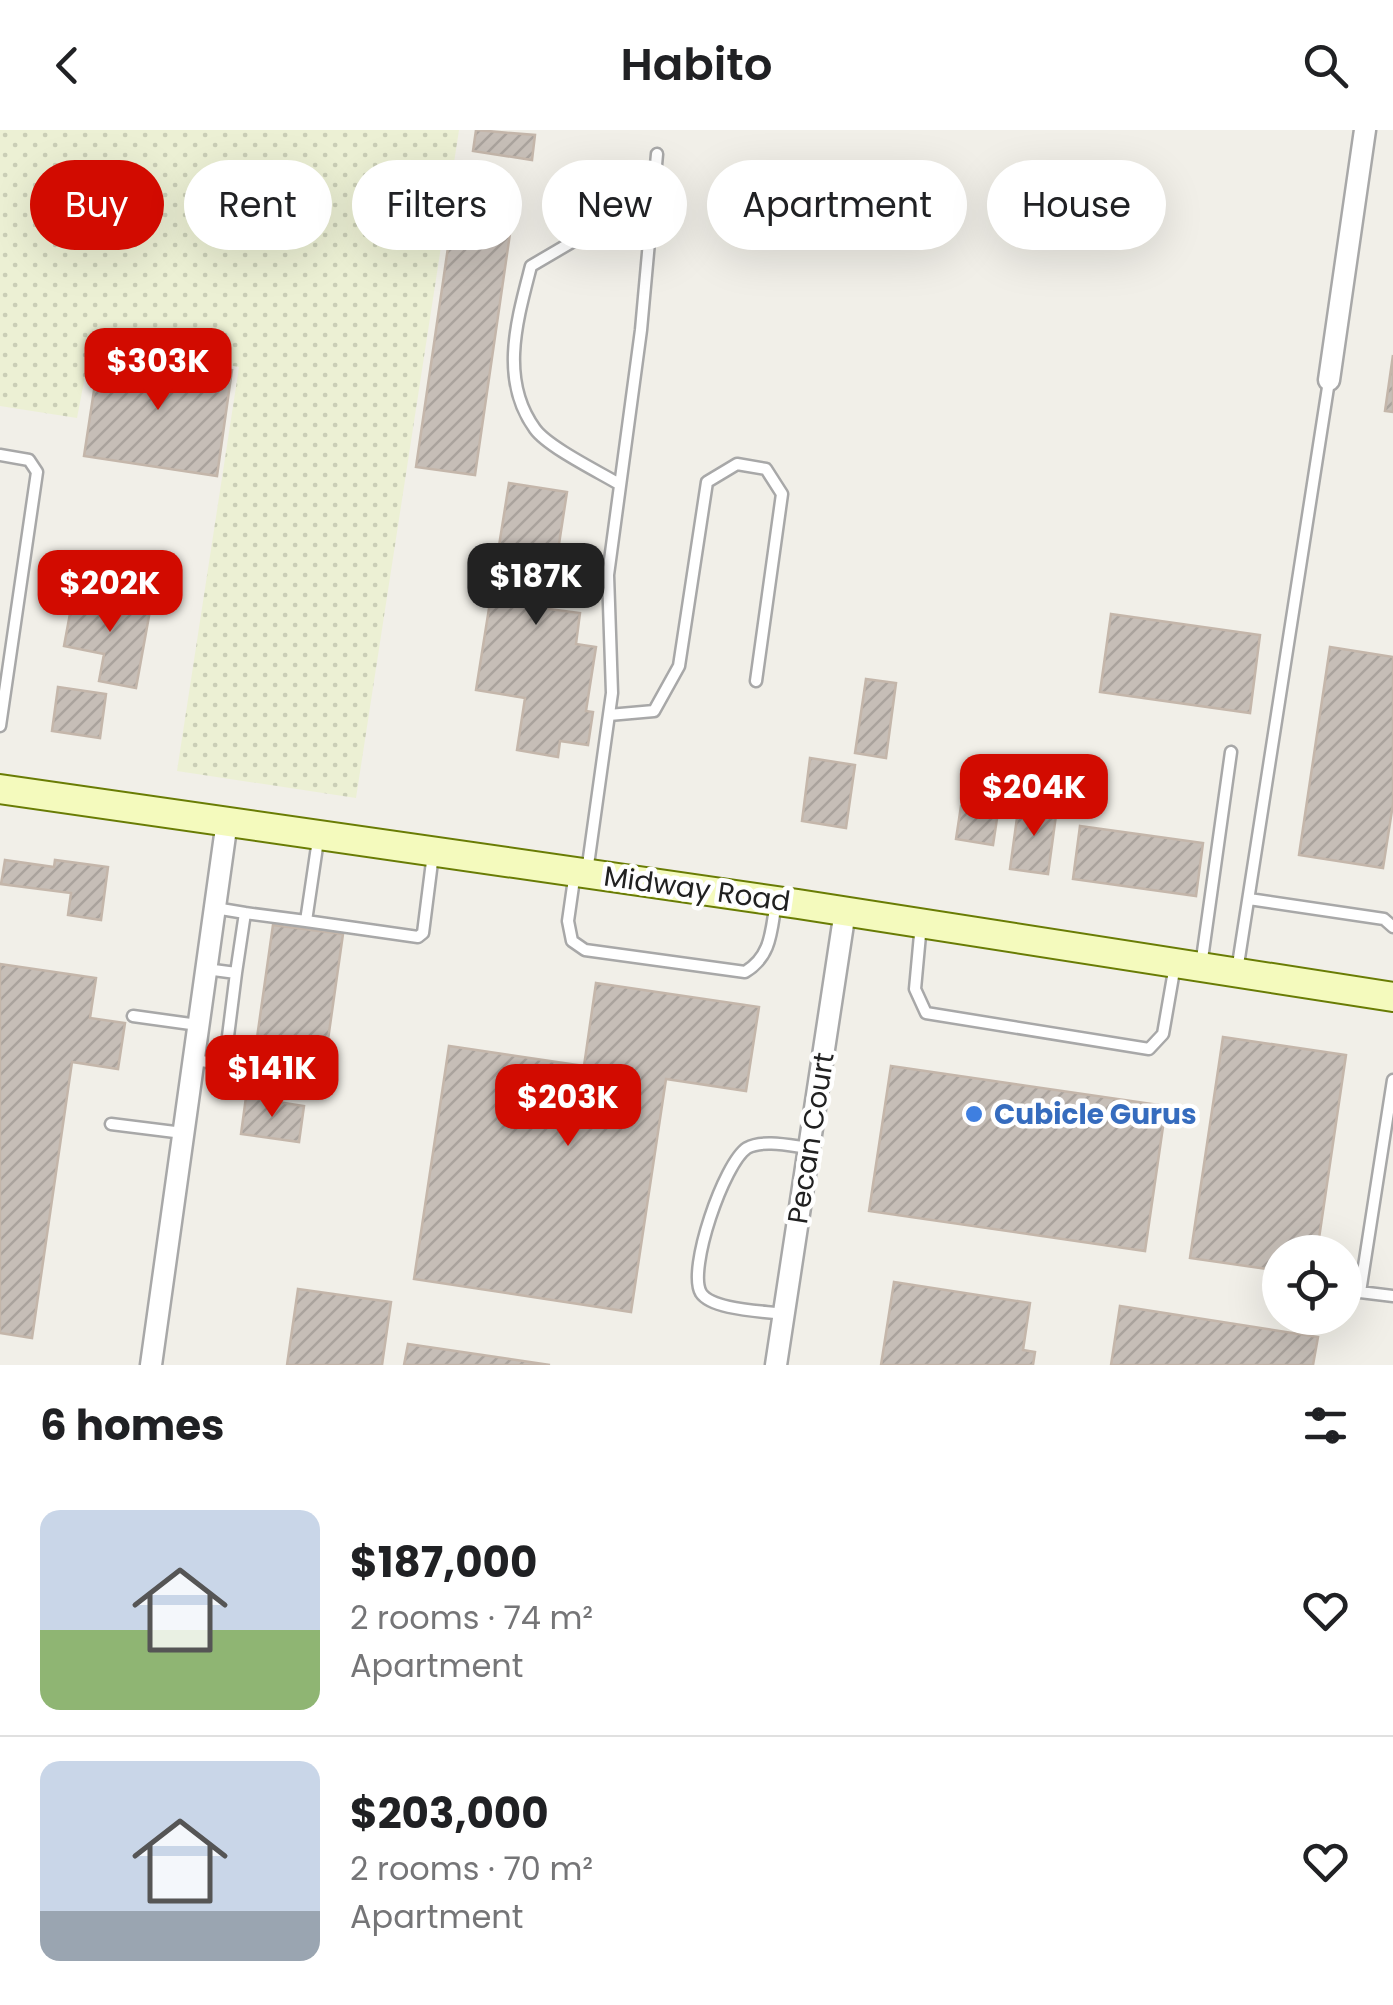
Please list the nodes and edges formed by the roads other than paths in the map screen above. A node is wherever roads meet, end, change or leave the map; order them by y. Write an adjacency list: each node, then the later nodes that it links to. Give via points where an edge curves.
1 (1365, 130): 6 (street)
2 (657, 154): 3 (lane)
3 (656, 160)
4 (558, 250): 8 (lane, via 531,266 516,323 514,384 536,431)
5 (648, 250): 8 (lane)
6 (1329, 380): 18 (lane)
7 (0, 454): 11 (lane, via 29,460 38,472)
8 (619, 484): 10 (lane, via 608,575)
9 (756, 681): 10 (lane, via 782,494 766,469 737,464 707,482 679,666 654,712)
10 (609, 715): 17 (lane)
11 (0, 726)
12 (1232, 752): 26 (lane)
13 (0, 789): 14 (main road, Midway Road)
14 (227, 821): 15 (main road, Midway Road); 20 (street)
15 (318, 834): 16 (main road, Midway Road); 23 (lane)
16 (434, 851): 17 (main road, Midway Road); 23 (lane, via 418,937)
17 (581, 872): 19 (main road, Midway Road); 19 (lane, via 568,922 572,941 585,950 745,972 760,963)
18 (1249, 899): 25 (lane, via 1384,919); 28 (lane)
19 (776, 900): 22 (main road, Midway Road)
20 (215, 908): 21 (lane); 27 (street)
21 (245, 912): 23 (lane); 29 (lane)
22 (845, 912): 24 (main road, Midway Road); 37 (street, Pecan Court)
23 (306, 921)
24 (922, 924): 26 (main road, Midway Road); 26 (lane, via 914,989 926,1013 1130,1046 1149,1048 1163,1034)
25 (1393, 926)
26 (1188, 964): 28 (main road, Midway Road)
27 (206, 969): 29 (lane); 32 (street)
28 (1237, 972): 30 (main road, Midway Road)
29 (236, 974): 33 (lane, via 224,1060)
30 (1393, 997)
31 (133, 1016): 32 (lane)
32 (198, 1025): 33 (street)
33 (194, 1060): 36 (street)
34 (1393, 1080): 38 (lane, via 1360,1292)
35 (112, 1124): 36 (lane)
36 (183, 1133): 40 (street)
37 (809, 1148): 39 (street, Pecan Court); 39 (lane, via 749,1147 737,1159 717,1197 697,1273 701,1293 714,1304)
38 (1393, 1296)
39 (784, 1314): 41 (street, Pecan Court)
40 (150, 1365)
41 (776, 1365)

